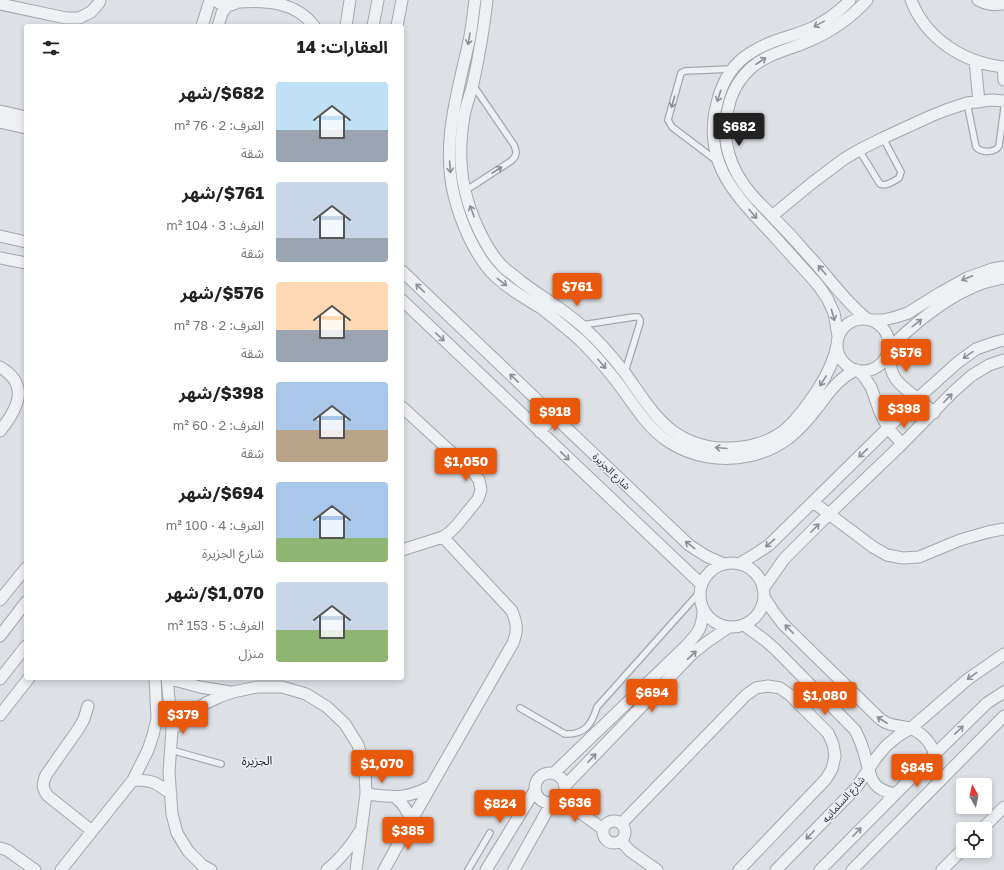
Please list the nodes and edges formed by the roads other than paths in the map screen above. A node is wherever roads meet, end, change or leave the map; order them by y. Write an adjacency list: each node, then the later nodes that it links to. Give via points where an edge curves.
1 (100, 0): 14 (street, via 91,12 79,18 66,18)
2 (210, 0): 17 (street)
3 (214, 0): 16 (street)
4 (350, 0): 20 (street)
5 (378, 0): 21 (street)
6 (402, 0): 22 (street)
7 (475, 0): 45 (street, one-way to 45, via 470,39 449,140 453,194 461,220)
8 (850, 0): 25 (street, one-way to 25, via 829,19 758,48)
9 (867, 0): 36 (street, one-way to 9, via 734,90 751,68 775,53 808,42 837,27)
10 (911, 0): 23 (street, via 921,20 932,33 945,45)
11 (978, 0): 15 (street, via 985,4)
12 (239, 1): 16 (street); 19 (street, via 261,0 282,3 296,10)
13 (489, 1): 27 (street)
14 (0, 4)
15 (1004, 4)
16 (227, 6): 18 (street)
17 (203, 24)
18 (219, 24)
19 (312, 24)
20 (346, 24)
21 (374, 24)
22 (398, 24)
23 (975, 61): 24 (street); 29 (street)
24 (1004, 67): 26 (street)
25 (732, 69): 36 (street, one-way to 36, via 718,98 714,115); 39 (lane, one-way to 39, via 681,73 668,120 672,127)
26 (1004, 80)
27 (473, 84): 40 (street, via 464,116 461,141); 40 (lane, one-way to 27, via 511,161 516,155 514,145)
28 (1004, 101): 29 (street)
29 (979, 102): 30 (street)
30 (967, 103): 31 (lane, via 976,147 982,151 998,149); 37 (street)
31 (1004, 108)
32 (0, 111): 33 (street)
33 (24, 117)
34 (0, 122): 35 (street)
35 (24, 128)
36 (719, 131): 39 (street, via 715,147); 41 (street, via 726,141 730,161 736,172 752,195)
37 (882, 138): 38 (street); 38 (lane, via 901,174 899,178 886,185 880,184)
38 (859, 150): 41 (street, via 812,183)
39 (719, 162): 57 (street, one-way to 57, via 743,202 827,298 834,313)
40 (465, 191): 43 (street, one-way to 40)
41 (772, 216): 54 (street, one-way to 41, via 848,302 823,270)
42 (0, 236): 44 (street)
43 (483, 239): 45 (street); 51 (street, via 502,267)
44 (24, 242)
45 (473, 244): 52 (street, one-way to 52, via 494,275)
46 (0, 258): 47 (street)
47 (24, 263)
48 (1004, 267): 54 (street, one-way to 54, via 966,278 908,313 883,320)
49 (404, 273): 66 (street, شارع الجزيرة, one-way to 49)
50 (1004, 278): 58 (street, one-way to 50, via 913,326 955,296 972,287)
51 (525, 284): 52 (street); 55 (street)
52 (518, 294): 61 (street, one-way to 61, via 562,324 582,342 656,432 675,445 704,456 726,459 749,456 781,444 812,416 844,376)
53 (404, 302): 69 (street, one-way to 69)
54 (869, 320): 57 (street, via 860,319 847,325); 58 (street, via 879,324 885,331)
55 (582, 325): 62 (street); 62 (lane, via 638,317 640,323)
56 (1004, 340): 63 (street, one-way to 63, via 976,349)
57 (838, 341): 61 (street, via 838,353 842,360); 62 (street, one-way to 62, via 829,372 796,419 774,437 740,447 702,445 683,438 657,415)
58 (889, 350): 61 (street, via 882,363 876,367 870,370); 63 (street, via 892,373 907,391)
59 (1004, 360): 65 (street, one-way to 59, via 971,376)
60 (0, 367): 68 (street, via 15,381 19,392 18,403)
61 (856, 370): 67 (street, via 872,387)
62 (624, 372)
63 (918, 398): 65 (street); 67 (street)
64 (404, 409): 74 (street, via 479,480 481,490 478,499 457,525)
65 (934, 413): 70 (street)
66 (554, 416): 69 (street); 76 (street, شارع الجزيرة, one-way to 66, via 689,545)
67 (888, 428): 70 (street); 71 (street, one-way to 71)
68 (0, 432)
69 (540, 432): 79 (street, one-way to 79)
70 (902, 444): 72 (street)
71 (813, 502): 72 (street); 77 (street, one-way to 77, via 768,545)
72 (828, 514): 73 (street, via 873,547 887,555 903,558 919,557 960,540); 80 (street, one-way to 72, via 784,559)
73 (1004, 529)
74 (442, 537): 75 (street); 108 (street, via 512,611 517,633)
75 (404, 549)
76 (724, 564): 77 (street); 79 (street, via 706,575)
77 (739, 564): 80 (street, via 755,573)
78 (24, 570): 81 (street)
79 (700, 589): 83 (street, via 700,602); 97 (lane, via 597,707 593,719 585,728 574,734 566,734)
80 (764, 593): 84 (street, via 758,614); 100 (street, one-way to 80, via 886,723 877,716 783,624)
81 (0, 600)
82 (24, 605): 86 (street)
83 (704, 611): 85 (street, via 719,625); 106 (street, via 699,631 685,647)
84 (744, 625): 85 (street); 105 (street, via 771,646 855,730 866,756)
85 (730, 627): 109 (street, one-way to 85, via 693,653)
86 (0, 636)
87 (24, 649): 89 (street)
88 (1004, 654): 100 (street, شارع السلمانيه, one-way to 100, via 968,679)
89 (0, 679)
90 (27, 680): 98 (street)
91 (155, 680): 107 (street, via 157,719 148,750)
92 (167, 680): 101 (street)
93 (174, 680): 94 (street)
94 (233, 692): 101 (street, via 206,703); 112 (street, via 257,687 282,687 306,694 328,707 345,724 358,745 365,769)
95 (1004, 692): 103 (street, one-way to 95, via 987,703)
96 (88, 706): 122 (street, via 79,728 42,782 43,790 48,796)
97 (520, 708)
98 (0, 715)
99 (1004, 716): 140 (street)
100 (910, 728): 103 (street, via 926,738); 105 (street, شارع السلمانيه, via 886,746)
101 (172, 730): 102 (street)
102 (170, 750): 104 (lane); 111 (street)
103 (935, 754): 113 (street)
104 (221, 764)
105 (868, 770): 113 (street, via 878,787); 138 (street, شارع السلمانيه, one-way to 138, via 856,788)
106 (554, 773): 109 (street, via 562,778); 110 (street, via 542,775 536,782)
107 (133, 780): 111 (street, via 147,780 160,785); 122 (street)
108 (432, 785): 114 (street, via 408,796); 117 (street)
109 (565, 786): 115 (street, via 565,791)
110 (535, 790): 115 (street, via 543,801); 134 (street)
111 (171, 794): 129 (street, via 172,814 178,833 188,850 202,865)
112 (366, 794): 114 (street); 121 (street)
113 (895, 794): 139 (street, one-way to 113)
114 (395, 797): 117 (street, via 403,803)
115 (556, 800): 120 (street); 135 (street)
116 (1004, 807): 118 (street)
117 (411, 821): 132 (street)
118 (989, 822)
119 (621, 824): 120 (street, via 611,822); 124 (street, via 625,832); 137 (street, via 746,695 756,688 780,688 828,733 835,756 826,779)
120 (603, 828): 124 (street, via 603,837 609,843)
121 (361, 829): 130 (street, via 353,843); 131 (street)
122 (92, 831): 128 (street)
123 (490, 833): 133 (lane)
124 (621, 841): 136 (street, via 630,851)
125 (0, 848): 127 (street, via 7,850)
126 (956, 855): 141 (street)
127 (35, 870)
128 (61, 870)
129 (211, 870)
130 (327, 870)
131 (356, 870)
132 (384, 870)
133 (468, 870)
134 (486, 870)
135 (514, 870)
136 (657, 870)
137 (739, 870)
138 (776, 870)
139 (820, 870)
140 (852, 870)
141 (942, 870)

